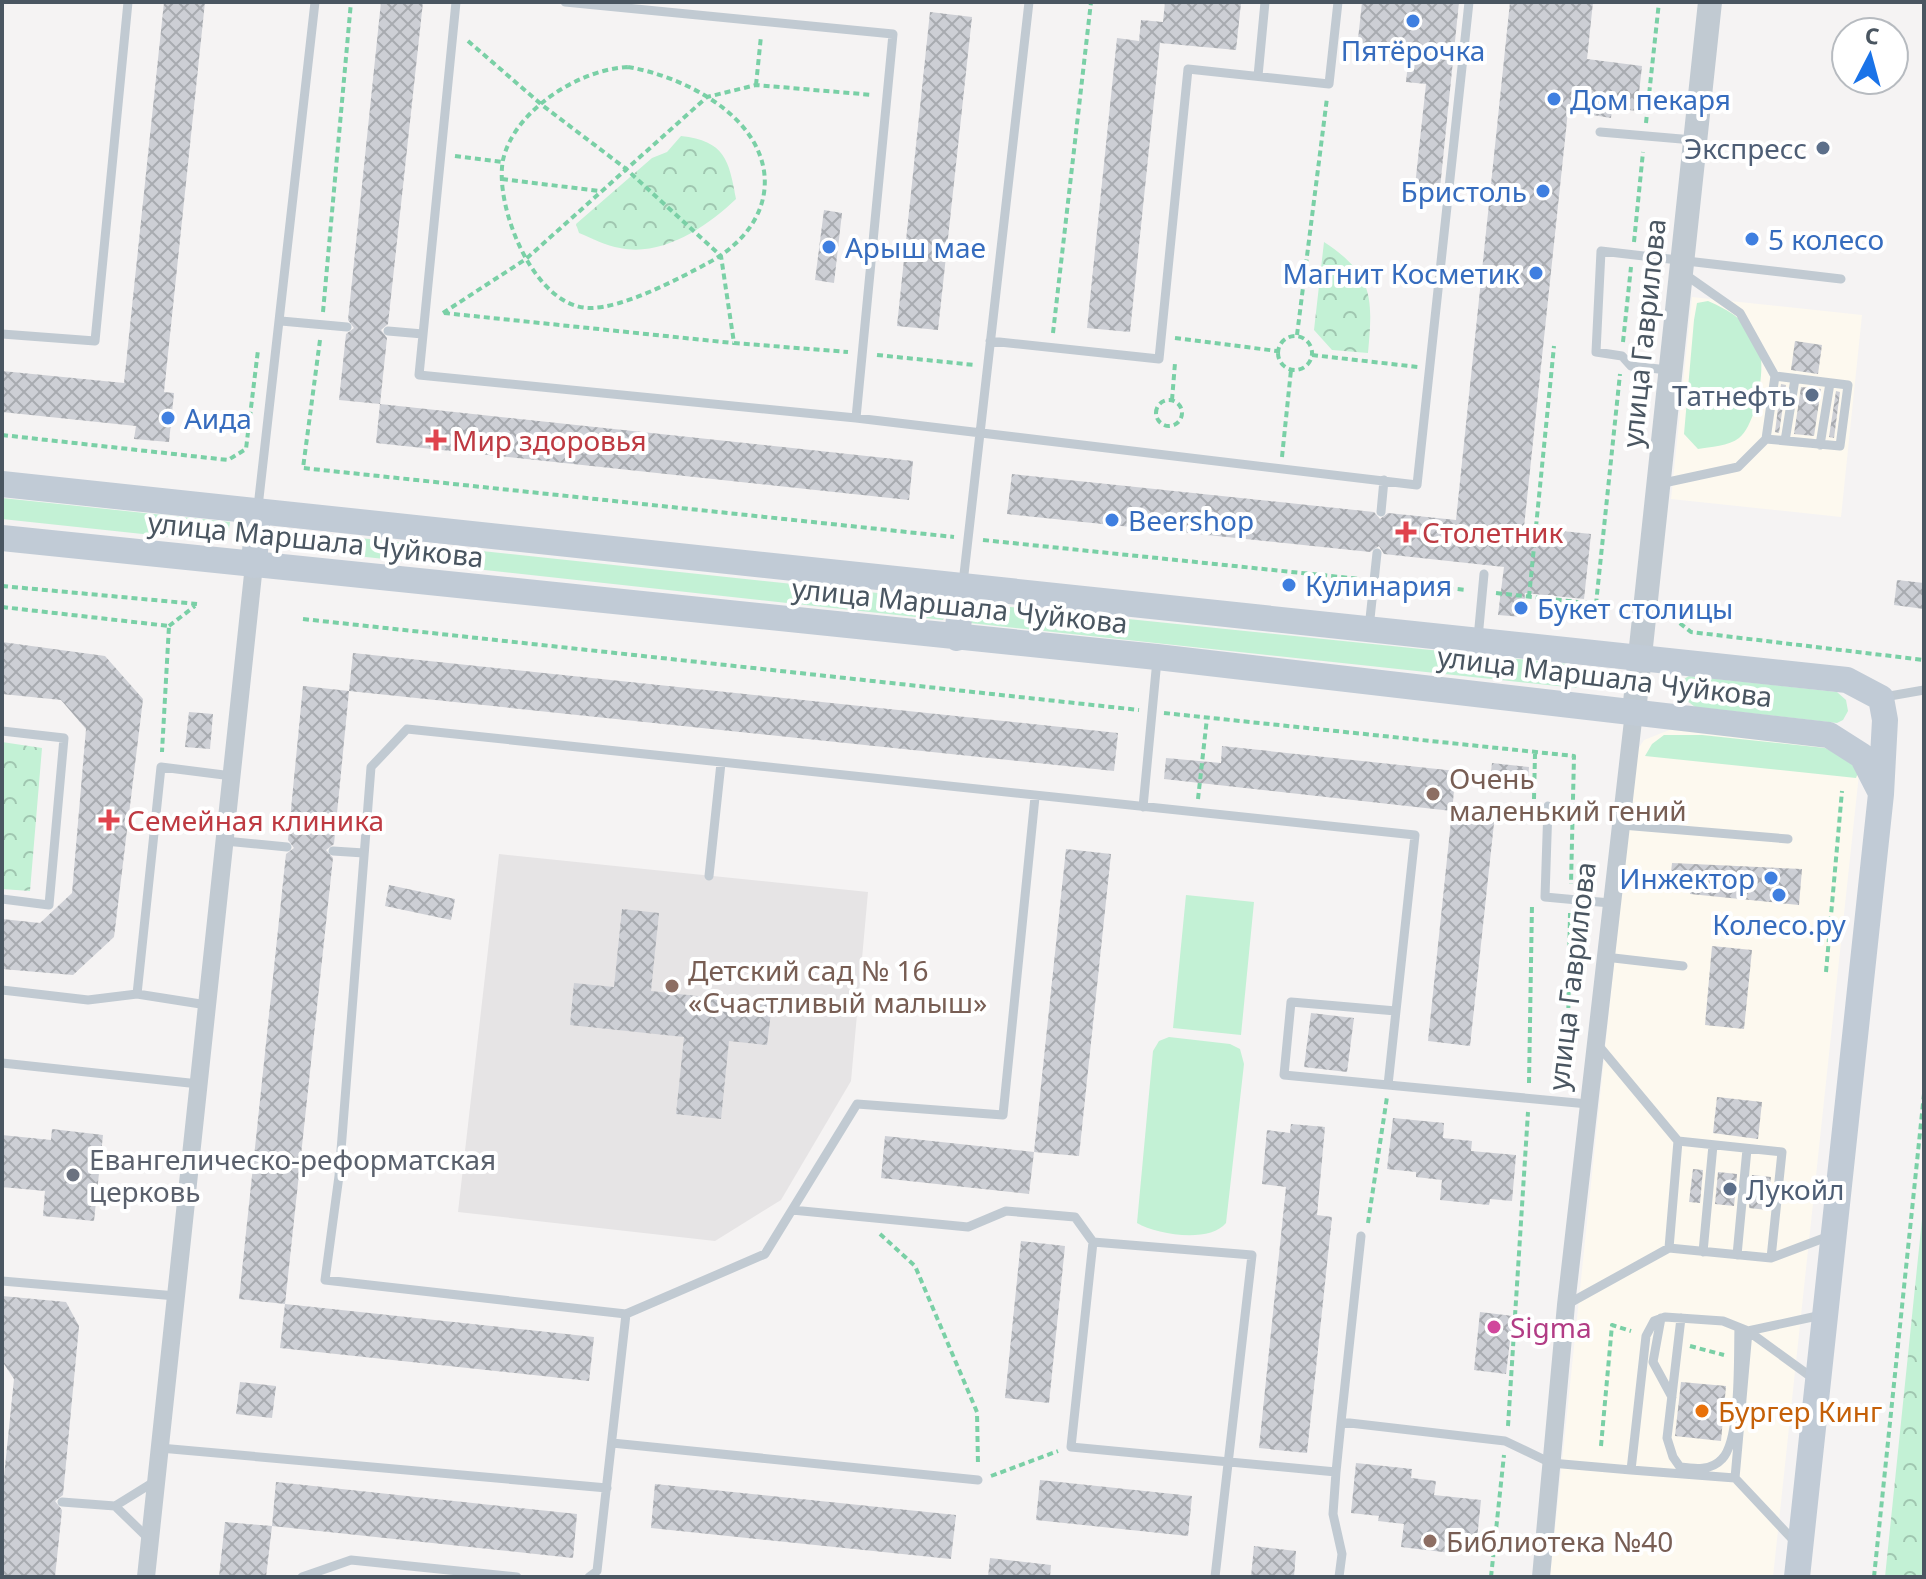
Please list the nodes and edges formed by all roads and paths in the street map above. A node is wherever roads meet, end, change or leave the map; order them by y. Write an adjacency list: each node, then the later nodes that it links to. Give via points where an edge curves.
1 (128, 2): 37 (lane, via 95,341)
2 (315, 2): 33 (lane)
3 (351, 2): 34 (path)
4 (456, 2): 13 (lane)
5 (565, 2): 12 (lane)
6 (1029, 2): 42 (lane)
7 (1091, 2): 45 (path)
8 (1265, 2): 14 (lane)
9 (1338, 2): 15 (lane)
10 (1469, 2): 50 (lane)
11 (1710, 2): 21 (street, улица Гаврилова)
12 (762, 21): 16 (path); 17 (lane, via 893,34)
13 (453, 28): 19 (path); 22 (lane)
14 (1258, 76): 15 (lane); 40 (lane, via 1188,69)
15 (1329, 84): 39 (path)
16 (756, 85): 17 (path); 18 (path)
17 (887, 96): 47 (lane)
18 (707, 97): 19 (path, via 658,74 607,68); 24 (path); 27 (path, via 754,141 765,177 754,224)
19 (542, 105): 23 (path, via 520,125); 24 (path)
20 (1600, 132): 21 (lane)
21 (1696, 140): 29 (street, улица Гаврилова)
22 (441, 155): 23 (path); 31 (lane)
23 (503, 162): 25 (path)
24 (625, 168): 26 (path); 27 (path)
25 (502, 179): 26 (path); 28 (path, via 508,214)
26 (600, 191): 28 (path)
27 (721, 256): 28 (path, via 672,282 592,308 553,294); 43 (path)
28 (526, 259): 32 (path)
29 (1682, 266): 30 (lane); 52 (street, улица Гаврилова); 52 (lane, via 1601,251 1596,352 1622,356 1631,366); 53 (lane, via 1740,313)
30 (1841, 279)
31 (425, 312): 32 (path); 38 (lane)
32 (443, 313): 43 (path)
33 (281, 321): 34 (lane); 69 (lane)
34 (322, 325): 35 (lane); 65 (path)
35 (347, 327)
36 (388, 331): 38 (lane)
37 (2, 334)
38 (423, 334): 57 (lane, via 419,375)
39 (1297, 335): 46 (path, via 1288,336); 48 (path, via 1306,339)
40 (1160, 336): 41 (path); 45 (lane, via 1159,359)
41 (1176, 338): 46 (path); 56 (path)
42 (990, 341): 45 (lane); 49 (lane)
43 (734, 343): 47 (path)
44 (1554, 346): 77 (path)
45 (1051, 348)
46 (1277, 351): 51 (path)
47 (862, 353): 49 (path); 57 (lane)
48 (1312, 355): 50 (path); 51 (path, via 1305,368)
49 (986, 366): 58 (lane)
50 (1428, 368): 66 (lane, via 1417,485)
51 (1291, 370): 64 (path)
52 (1671, 370): 68 (street, улица Гаврилова)
53 (1775, 376): 54 (lane); 60 (lane)
54 (1795, 379): 55 (lane); 61 (lane)
55 (1830, 383): 62 (lane); 62 (lane, via 1848,385 1840,446)
56 (1172, 400): 56 (path, via 1181,406 1182,416 1167,426 1158,420 1157,410)
57 (856, 418): 58 (lane)
58 (979, 432): 64 (lane); 76 (lane)
59 (2, 435): 63 (path)
60 (1766, 439): 61 (lane); 68 (lane, via 1738,467)
61 (1785, 441): 62 (lane)
62 (1820, 445)
63 (228, 460)
64 (1280, 467): 66 (lane)
65 (303, 468)
66 (1384, 480): 70 (lane)
67 (2, 484): 69 (main road, улица Маршала Чуйкова)
68 (1659, 484): 86 (street, улица Гаврилова)
69 (258, 512): 73 (main road); 76 (main road, улица Маршала Чуйкова)
70 (1381, 512)
71 (2, 538): 73 (main road, улица Маршала Чуйкова)
72 (1377, 553): 82 (lane)
73 (254, 565): 83 (main road, улица Маршала Чуйкова); 97 (street)
74 (1484, 574): 84 (lane)
75 (2, 587): 81 (path, via 197,604)
76 (962, 588): 82 (main road, улица Маршала Чуйкова); 83 (main road)
77 (1529, 597)
78 (2, 607): 81 (path)
79 (1672, 617): 87 (path, via 1691,632)
80 (303, 619): 90 (path)
81 (169, 626): 96 (path)
82 (1369, 631): 84 (main road, улица Маршала Чуйкова)
83 (957, 638): 85 (main road, улица Маршала Чуйкова)
84 (1478, 642): 86 (main road, улица Маршала Чуйкова)
85 (1157, 657): 90 (lane); 91 (main road, улица Маршала Чуйкова)
86 (1641, 657): 89 (main road, улица Маршала Чуйкова, via 1847,680); 91 (street, улица Гаврилова)
87 (1924, 660)
88 (1924, 690): 89 (lane)
89 (1881, 698): 99 (main road)
90 (1153, 712): 92 (path); 103 (lane)
91 (1634, 712): 99 (main road, улица Маршала Чуйкова, via 1829,735 1862,756); 105 (street, улица Гаврилова)
92 (1207, 718): 94 (path); 104 (path)
93 (2, 731): 113 (lane, via 64,738 49,905)
94 (1535, 754): 101 (path); 114 (path, via 1574,756)
95 (721, 763): 100 (lane); 110 (lane, via 407,729 371,767); 111 (lane)
96 (161, 767): 97 (lane); 120 (lane)
97 (232, 776): 107 (street)
98 (1842, 791): 118 (path)
99 (1881, 794): 137 (main road)
100 (1035, 797): 103 (lane); 135 (lane, via 1003,1115 857,1104)
101 (1534, 801)
102 (1548, 806): 114 (lane, via 1545,897)
103 (1143, 807): 104 (lane)
104 (1197, 813): 122 (lane, via 1415,835)
105 (1622, 825): 106 (lane); 115 (street, улица Гаврилова)
106 (1788, 839)
107 (225, 841): 108 (lane); 121 (street)
108 (287, 847)
109 (333, 851): 110 (lane)
110 (364, 853): 147 (lane, via 339,1176 325,1280)
111 (709, 876)
112 (1533, 895): 128 (path)
113 (2, 899)
114 (1571, 900): 115 (lane); 129 (path)
115 (1610, 903): 116 (street, улица Гаврилова)
116 (1605, 957): 117 (lane); 123 (street, улица Гаврилова)
117 (1683, 966)
118 (1826, 972)
119 (2, 990): 120 (lane, via 88,1000)
120 (137, 994): 121 (lane)
121 (207, 1005): 125 (street)
122 (1396, 1011): 126 (lane); 126 (lane, via 1291,1002 1284,1075)
123 (1596, 1042): 130 (street, улица Гаврилова); 132 (lane)
124 (2, 1063): 125 (lane)
125 (199, 1084): 145 (street)
126 (1388, 1085): 128 (lane); 138 (path, via 1369,1219)
127 (1924, 1094): 131 (path)
128 (1529, 1100): 129 (lane); 155 (path)
129 (1567, 1103): 130 (lane)
130 (1588, 1104): 146 (street, улица Гаврилова)
131 (1923, 1110): 180 (path)
132 (1678, 1141): 133 (lane); 140 (lane)
133 (1713, 1145): 134 (lane); 141 (lane)
134 (1747, 1149): 142 (lane); 143 (lane, via 1782,1152)
135 (792, 1210): 136 (lane); 147 (lane, via 765,1254)
136 (860, 1216): 139 (lane, via 968,1227 1006,1211 1075,1217); 165 (path, via 915,1266 977,1412)
137 (1835, 1234): 143 (lane); 148 (main road)
138 (1361, 1236): 154 (lane)
139 (1093, 1242): 157 (lane); 159 (lane, via 1252,1255)
140 (1669, 1248): 141 (lane); 146 (lane)
141 (1703, 1252): 142 (lane)
142 (1737, 1255): 143 (lane)
143 (1771, 1258)
144 (2, 1281): 145 (lane)
145 (176, 1296): 158 (street)
146 (1566, 1305): 160 (street, улица Гаврилова)
147 (626, 1314): 156 (lane)
148 (1825, 1314): 151 (lane); 152 (main road)
149 (1661, 1318): 150 (lane); 153 (lane, via 1653,1362); 161 (lane, via 1646,1336)
150 (1681, 1318): 151 (lane, via 1723,1321); 153 (lane)
151 (1744, 1330): 152 (lane); 153 (lane, via 1730,1447 1714,1466 1680,1467 1673,1457 1667,1438); 163 (lane)
152 (1817, 1381): 170 (main road)
153 (1672, 1397)
154 (1341, 1422): 155 (lane); 162 (lane)
155 (1505, 1441): 160 (lane); 177 (path)
156 (612, 1443): 165 (lane); 166 (lane)
157 (1071, 1447): 159 (lane); 165 (path)
158 (160, 1448): 164 (street); 166 (lane)
159 (1228, 1461): 162 (lane); 175 (lane)
160 (1551, 1463): 161 (lane); 178 (street, улица Гаврилова)
161 (1631, 1470): 163 (lane)
162 (1336, 1472): 176 (lane, via 1333,1514 1342,1554)
163 (1735, 1478): 170 (lane)
164 (157, 1480): 168 (lane); 169 (street)
165 (978, 1480)
166 (607, 1488): 171 (lane)
167 (62, 1502): 168 (lane)
168 (115, 1506): 169 (lane)
169 (150, 1540): 172 (street)
170 (1800, 1547): 179 (main road)
171 (596, 1575)
172 (146, 1577)
173 (302, 1577): 174 (lane, via 351,1560)
174 (517, 1577)
175 (1215, 1577)
176 (1339, 1577)
177 (1491, 1577)
178 (1541, 1577)
179 (1797, 1577)
180 (1874, 1577)

